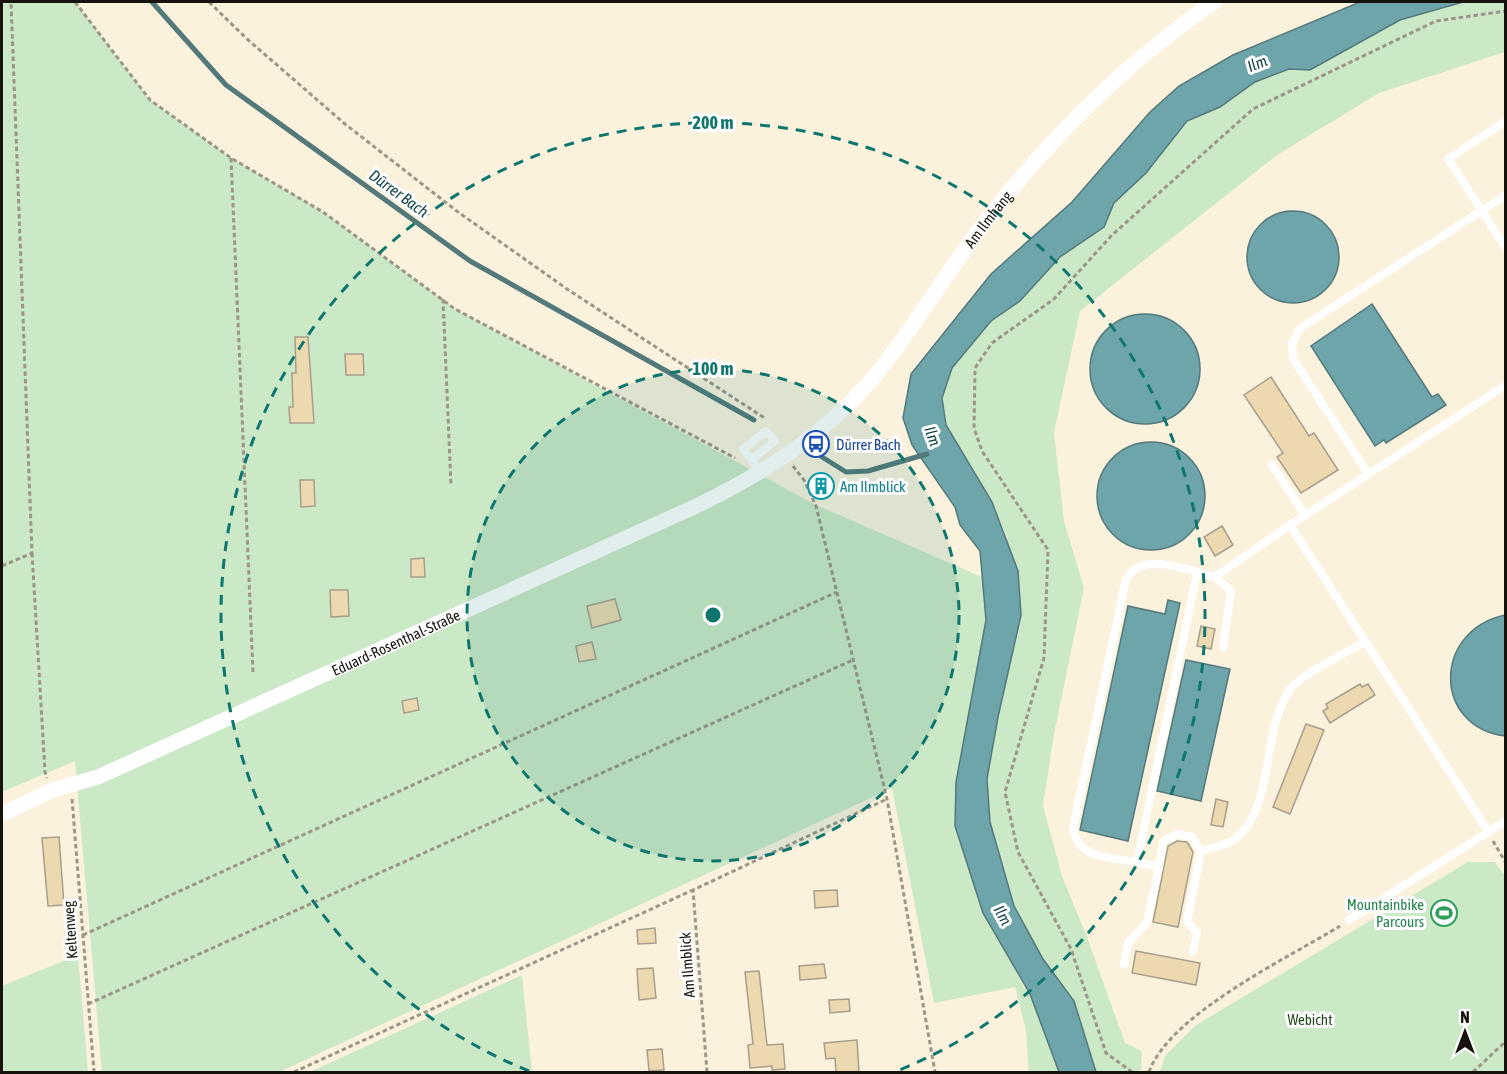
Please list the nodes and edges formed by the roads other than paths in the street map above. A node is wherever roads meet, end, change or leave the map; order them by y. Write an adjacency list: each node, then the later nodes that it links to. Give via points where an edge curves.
1 (1214, 2): 7 (street, Am Ilmhang, via 1164,36 1069,125 989,217 885,363 833,417)
2 (1506, 121): 4 (lane, via 1448,159)
3 (1506, 195): 4 (lane)
4 (1480, 212): 5 (lane); 11 (lane, via 1299,329 1292,344 1293,359)
5 (1506, 248)
6 (1506, 385): 11 (lane)
7 (785, 456): 10 (street, Eduard-Rosenthal-Straße)
8 (751, 459): 10 (lane)
9 (1272, 465): 12 (lane)
10 (761, 473): 18 (street, Eduard-Rosenthal-Straße, via 692,508 98,777 53,790)
11 (1368, 473): 12 (lane)
12 (1305, 515): 13 (lane)
13 (1290, 525): 15 (lane); 16 (lane)
14 (1197, 573): 15 (lane); 22 (lane); 22 (lane, via 1148,564 1137,566 1126,579 1072,828 1074,839 1091,854)
15 (1215, 577): 17 (lane, via 1231,591)
16 (1365, 642): 20 (lane); 21 (lane, via 1293,685 1279,707 1249,828 1233,841)
17 (1223, 647)
18 (2, 814)
19 (1506, 821): 20 (lane)
20 (1488, 831): 24 (lane)
21 (1201, 851): 23 (lane, via 1192,837 1176,834 1163,842); 25 (lane, via 1187,921 1197,933)
22 (1137, 862): 23 (lane)
23 (1159, 867): 26 (lane, via 1147,922 1128,944)
24 (1349, 920)
25 (1193, 951)
26 (1124, 964)

